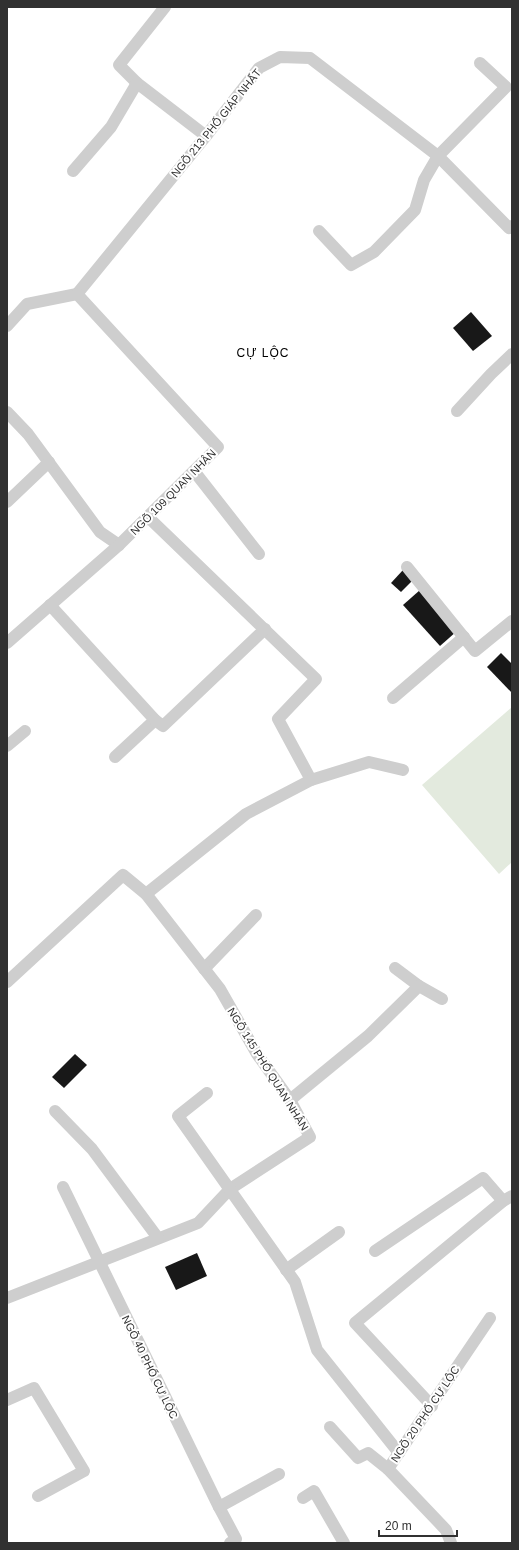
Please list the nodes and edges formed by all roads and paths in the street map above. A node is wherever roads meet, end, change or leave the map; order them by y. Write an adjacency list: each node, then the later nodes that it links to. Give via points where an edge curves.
1 (165, 7): 3 (lane, via 119,65)
2 (480, 63): 5 (lane, via 506,87)
3 (137, 83): 4 (lane); 6 (lane, via 111,127)
4 (206, 136): 5 (lane, NGÕ 213 PHỐ GIÁP NHẤT, via 259,68 280,57 310,58); 9 (lane, NGÕ 213 PHỐ GIÁP NHẤT)
5 (438, 156): 7 (lane, NGÕ 213 PHỐ GIÁP NHẤT, via 509,228); 8 (lane, via 424,180 415,210 374,252 351,264)
6 (73, 171)
7 (512, 226)
8 (319, 231)
9 (77, 294): 10 (lane, via 26,304); 15 (lane, NGÕ 109 QUAN NHÂN, via 218,447)
10 (7, 326)
11 (512, 354): 12 (lane)
12 (457, 411)
13 (7, 412): 14 (lane)
14 (49, 462): 16 (lane); 18 (lane, via 100,532)
15 (194, 471): 17 (lane, NGÕ 109 QUAN NHÂN); 19 (lane)
16 (7, 502)
17 (148, 517): 18 (lane, NGÕ 109 QUAN NHÂN); 23 (lane)
18 (119, 545): 21 (lane, NGÕ 109 QUAN NHÂN)
19 (259, 554)
20 (407, 567): 24 (lane)
21 (50, 605): 25 (lane, NGÕ 109 QUAN NHÂN); 27 (lane)
22 (512, 621): 24 (lane, via 475,650)
23 (265, 629): 27 (lane, via 163,726); 32 (lane, via 316,679 278,719)
24 (464, 636): 26 (lane)
25 (7, 643)
26 (393, 698)
27 (155, 720): 30 (lane)
28 (25, 731): 29 (lane)
29 (7, 746)
30 (115, 757)
31 (403, 770): 32 (lane, via 369,762)
32 (311, 780): 33 (lane, via 246,814)
33 (146, 894): 36 (lane, NGÕ 145 PHỐ QUAN NHÂN); 37 (lane, NGÕ 145 PHỐ QUAN NHÂN, via 123,875)
34 (256, 915): 36 (lane)
35 (395, 968): 38 (lane)
36 (204, 969): 41 (lane, NGÕ 145 PHỐ QUAN NHÂN, via 220,989 257,1054)
37 (7, 982)
38 (419, 986): 39 (lane); 41 (lane, via 368,1036)
39 (442, 999)
40 (207, 1093): 44 (lane, via 178,1116)
41 (290, 1100): 44 (lane, NGÕ 145 PHỐ QUAN NHÂN, via 310,1137)
42 (55, 1111): 47 (lane, via 92,1149)
43 (63, 1187): 60 (lane, NGÕ 40 PHỐ CỰ LỘC)
44 (230, 1189): 47 (lane, NGÕ 145 PHỐ QUAN NHÂN, via 198,1223); 49 (lane)
45 (508, 1198): 48 (lane, via 483,1178); 53 (lane, via 355,1323)
46 (339, 1232): 49 (lane)
47 (158, 1238): 50 (lane, NGÕ 145 PHỐ QUAN NHÂN)
48 (375, 1251)
49 (286, 1270): 55 (lane, via 295,1282 317,1350)
50 (7, 1298)
51 (490, 1318): 53 (lane, NGÕ 20 PHỐ CỰ LỘC)
52 (7, 1400): 58 (lane, via 34,1388 84,1471)
53 (432, 1406): 55 (lane, NGÕ 20 PHỐ CỰ LỘC)
54 (330, 1427): 56 (lane, via 358,1458 368,1453)
55 (399, 1452): 56 (lane, NGÕ 20 PHỐ CỰ LỘC)
56 (388, 1469): 63 (lane, NGÕ 20 PHỐ CỰ LỘC, via 446,1530)
57 (279, 1474): 60 (lane)
58 (38, 1496)
59 (303, 1498): 62 (lane, via 314,1491)
60 (218, 1507): 61 (lane, NGÕ 40 PHỐ CỰ LỘC, via 236,1539)
61 (230, 1543)
62 (344, 1543)
63 (451, 1543)

